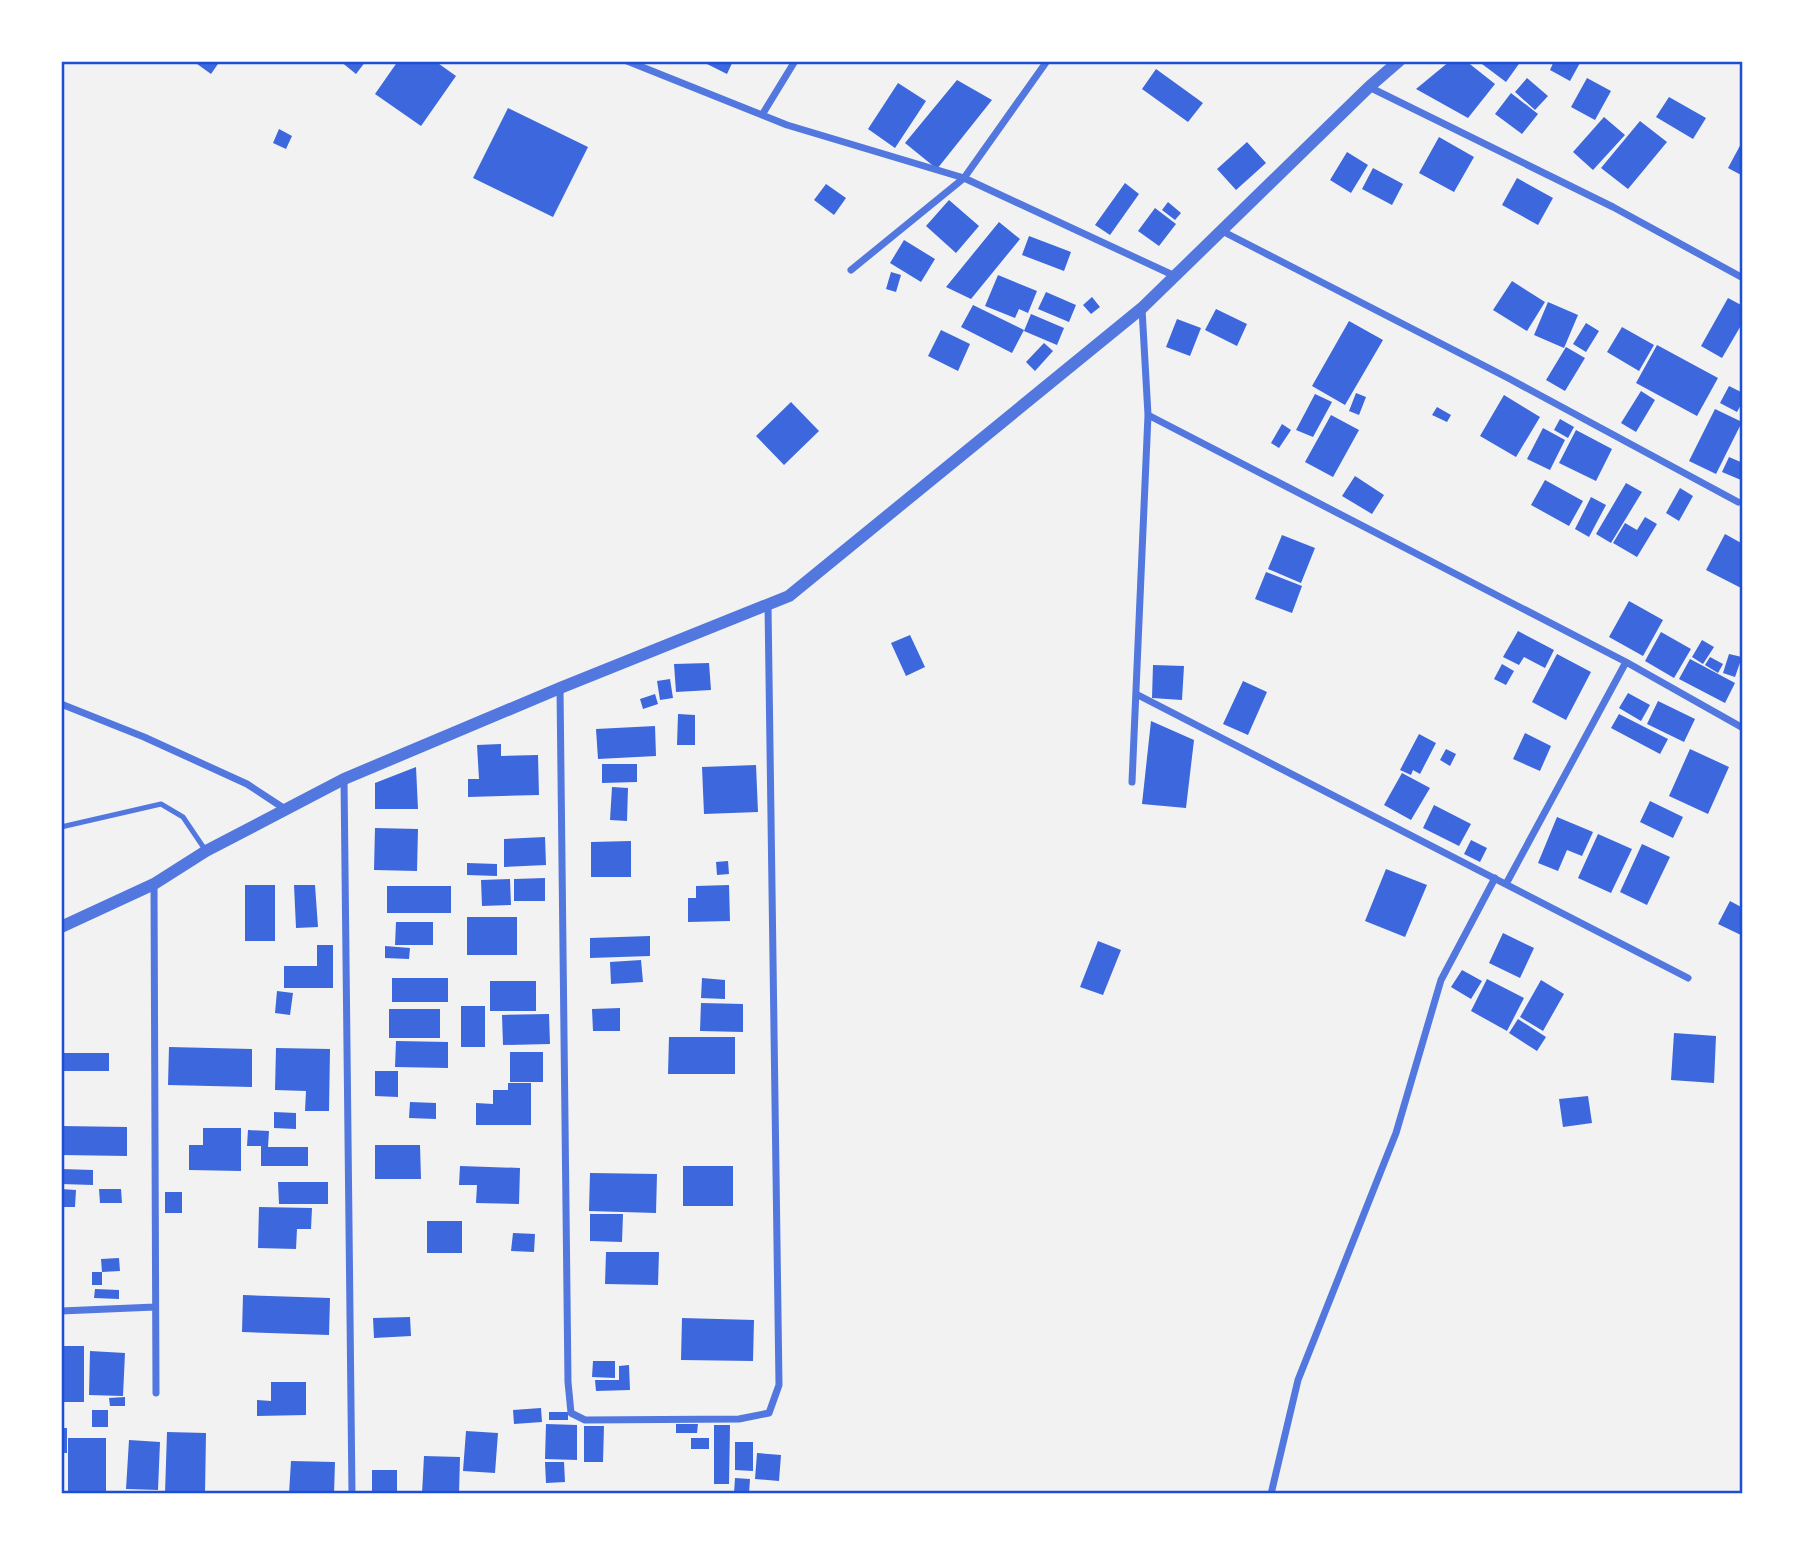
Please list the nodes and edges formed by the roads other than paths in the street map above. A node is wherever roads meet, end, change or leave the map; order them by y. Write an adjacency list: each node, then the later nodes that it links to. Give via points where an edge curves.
1 (627, 61): 6 (street)
2 (795, 61): 6 (street)
3 (1047, 61): 7 (street)
4 (1399, 61): 5 (street)
5 (1369, 87): 8 (street); 11 (street, via 1613,207)
6 (762, 115): 7 (street)
7 (964, 178): 9 (street); 10 (street)
8 (1222, 231): 10 (street); 14 (street)
9 (851, 270)
10 (1176, 276): 12 (street)
11 (1743, 278)
12 (1142, 308): 13 (street); 15 (street, via 789,596)
13 (1148, 415): 16 (street); 18 (street)
14 (1738, 502)
15 (768, 605): 17 (street); 17 (street, via 779,1385 769,1413 739,1419 585,1420 571,1413)
16 (1626, 662): 20 (street); 28 (street)
17 (560, 688): 21 (street)
18 (1136, 694): 22 (street); 26 (street)
19 (61, 704): 23 (street, via 247,784)
20 (1743, 728)
21 (344, 779): 23 (street); 34 (street)
22 (1132, 782)
23 (285, 809): 25 (street)
24 (61, 827): 25 (lane, via 161,804 183,817)
25 (206, 851): 27 (street)
26 (1495, 878): 28 (street); 35 (street, via 1441,979 1396,1133 1298,1380)
27 (153, 884): 29 (street); 31 (street)
28 (1506, 884): 30 (street)
29 (61, 927)
30 (1688, 978)
31 (155, 1307): 32 (street); 33 (street)
32 (61, 1311)
33 (156, 1393)
34 (352, 1494)
35 (1271, 1494)

